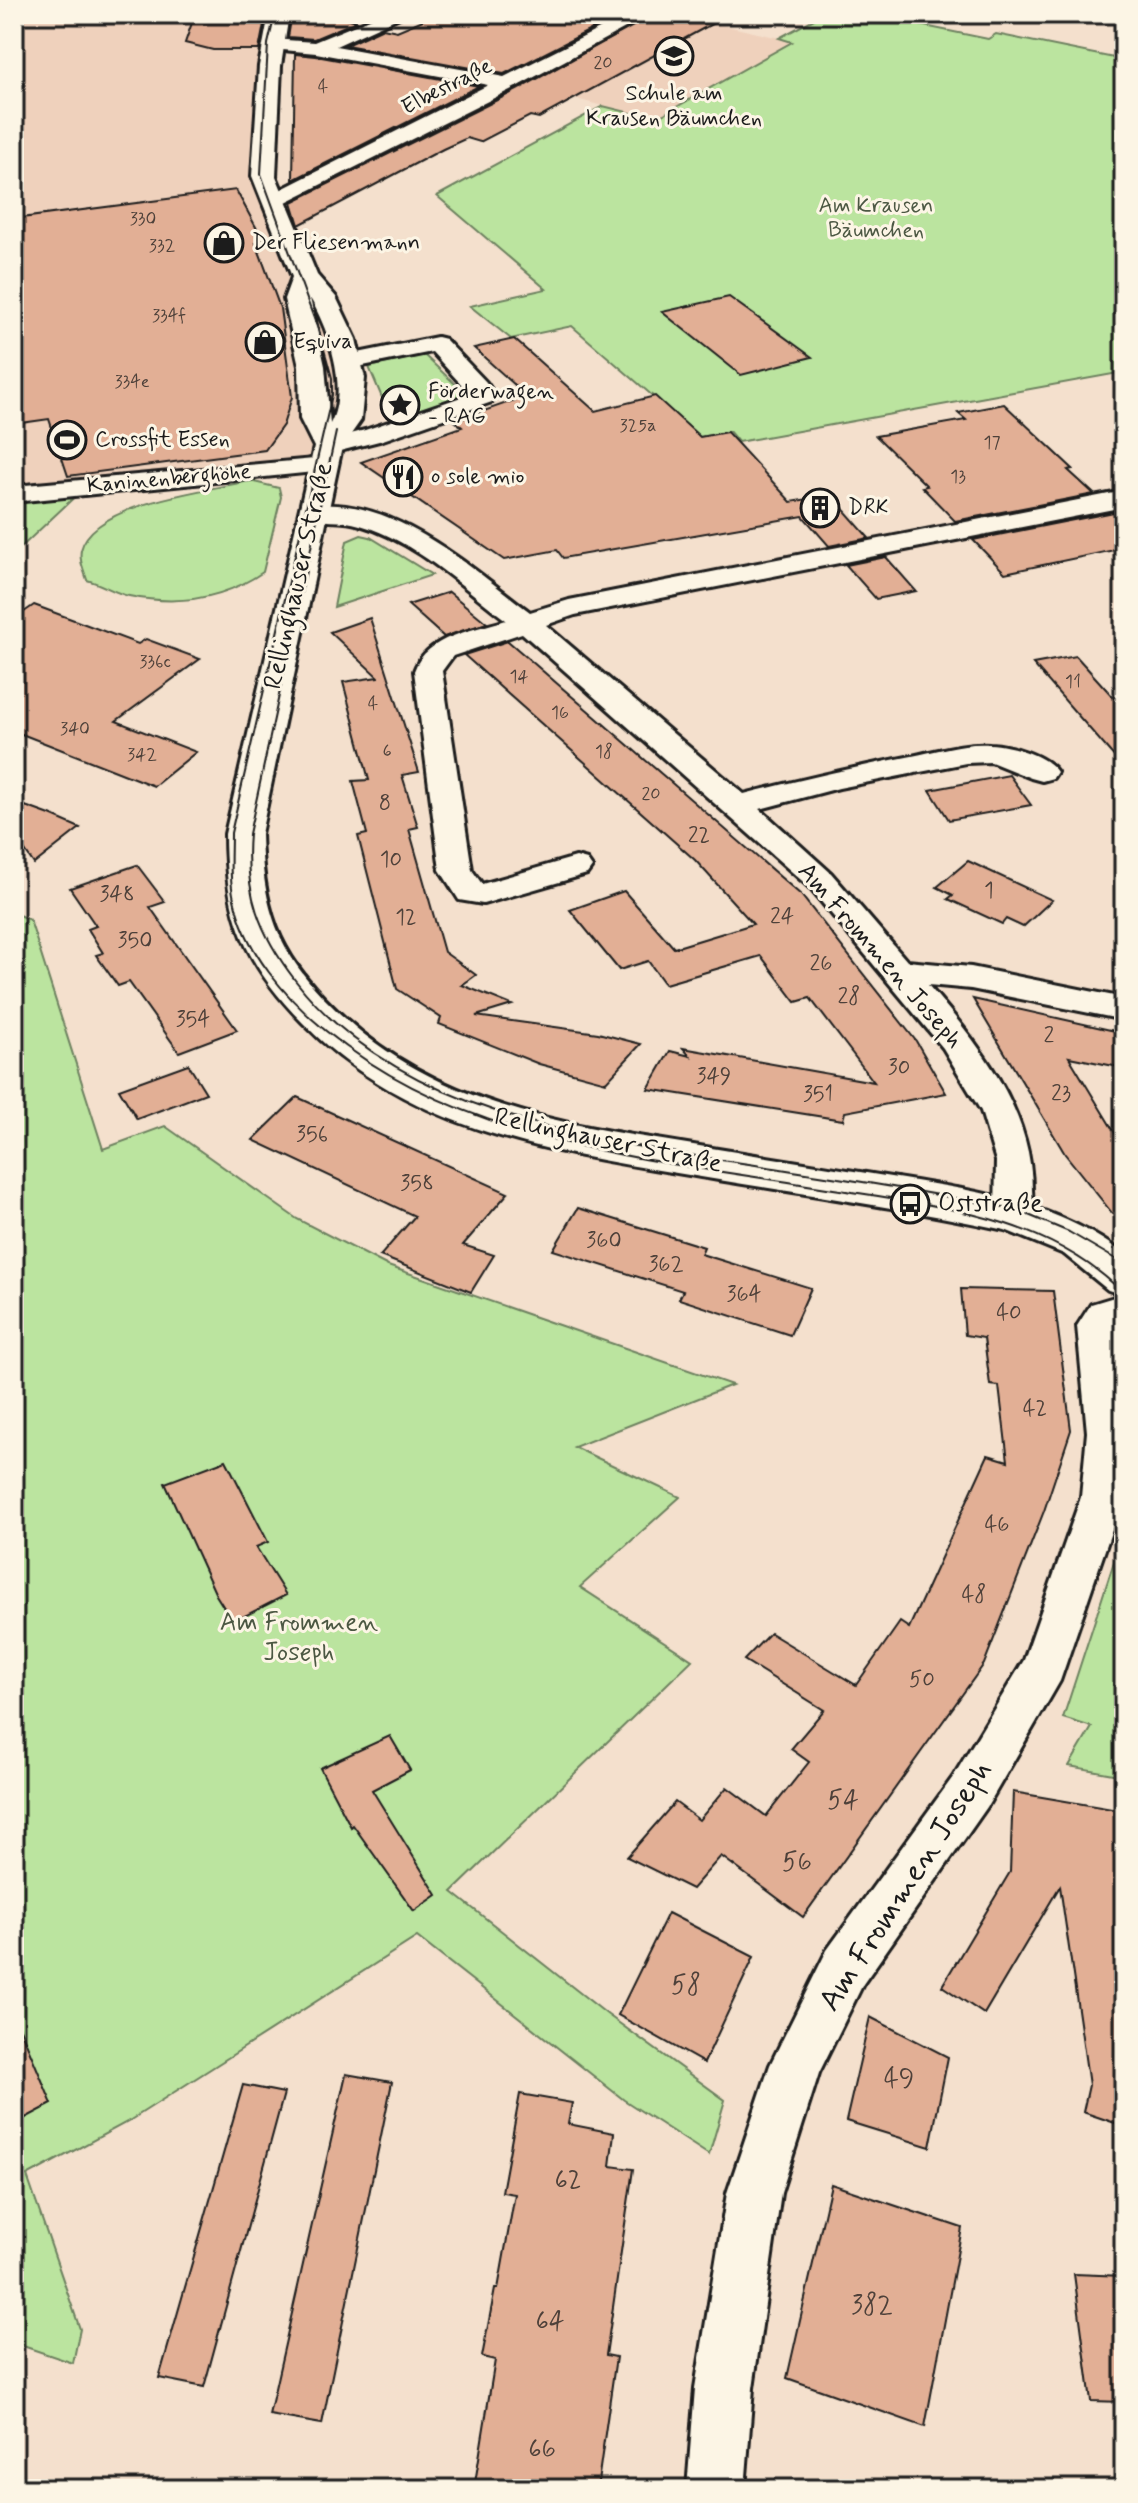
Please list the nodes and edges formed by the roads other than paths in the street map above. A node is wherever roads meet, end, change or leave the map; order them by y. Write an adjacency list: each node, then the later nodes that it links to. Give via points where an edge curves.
1 (279, 14): 4 (main road, Rellinghauser Straße)
2 (397, 14): 5 (street)
3 (642, 14): 6 (street, Elbestraße)
4 (272, 44): 5 (street); 7 (main road, Rellinghauser Straße, via 264,176)
5 (316, 48): 6 (street)
6 (509, 83): 7 (street, Elbestraße)
7 (273, 201): 8 (main road, Rellinghauser Straße)
8 (305, 277): 9 (main road, Rellinghauser Straße, via 323,297); 10 (main road, Rellinghauser Straße, via 297,299 312,366 314,419)
9 (348, 362): 10 (main road, Rellinghauser Straße, via 352,391 347,420); 10 (street, Rellinghauser Straße, via 437,344 484,397)
10 (327, 456): 11 (street, Kaninenberghöhe); 13 (main road, Rellinghauser Straße)
11 (14, 494)
12 (1124, 499): 14 (street)
13 (313, 513): 14 (street, Am Frommen Joseph, via 360,516 396,529); 20 (main road, Rellinghauser Straße, via 243,834 247,903 269,959 299,996 365,1056 402,1081 473,1112 571,1139)
14 (525, 621): 16 (street, Am Frommen Joseph); 17 (street, via 443,650 428,671 456,870 470,893 483,894)
15 (1042, 772): 16 (street, via 992,753 966,754)
16 (738, 805): 18 (street, Am Frommen Joseph, via 820,880)
17 (576, 867)
18 (899, 971): 19 (street, via 971,978); 20 (street, Am Frommen Joseph, via 956,1040 999,1111 1014,1161)
19 (1124, 1009)
20 (1014, 1216): 21 (main road, Rellinghauser Straße, via 1079,1243)
21 (1124, 1278)
22 (1124, 1309): 23 (street, Am Frommen Joseph, via 1105,1315 1097,1326 1108,1432 1102,1497 1044,1667 970,1792 845,1967 796,2065 754,2193 724,2388)
23 (716, 2489)

